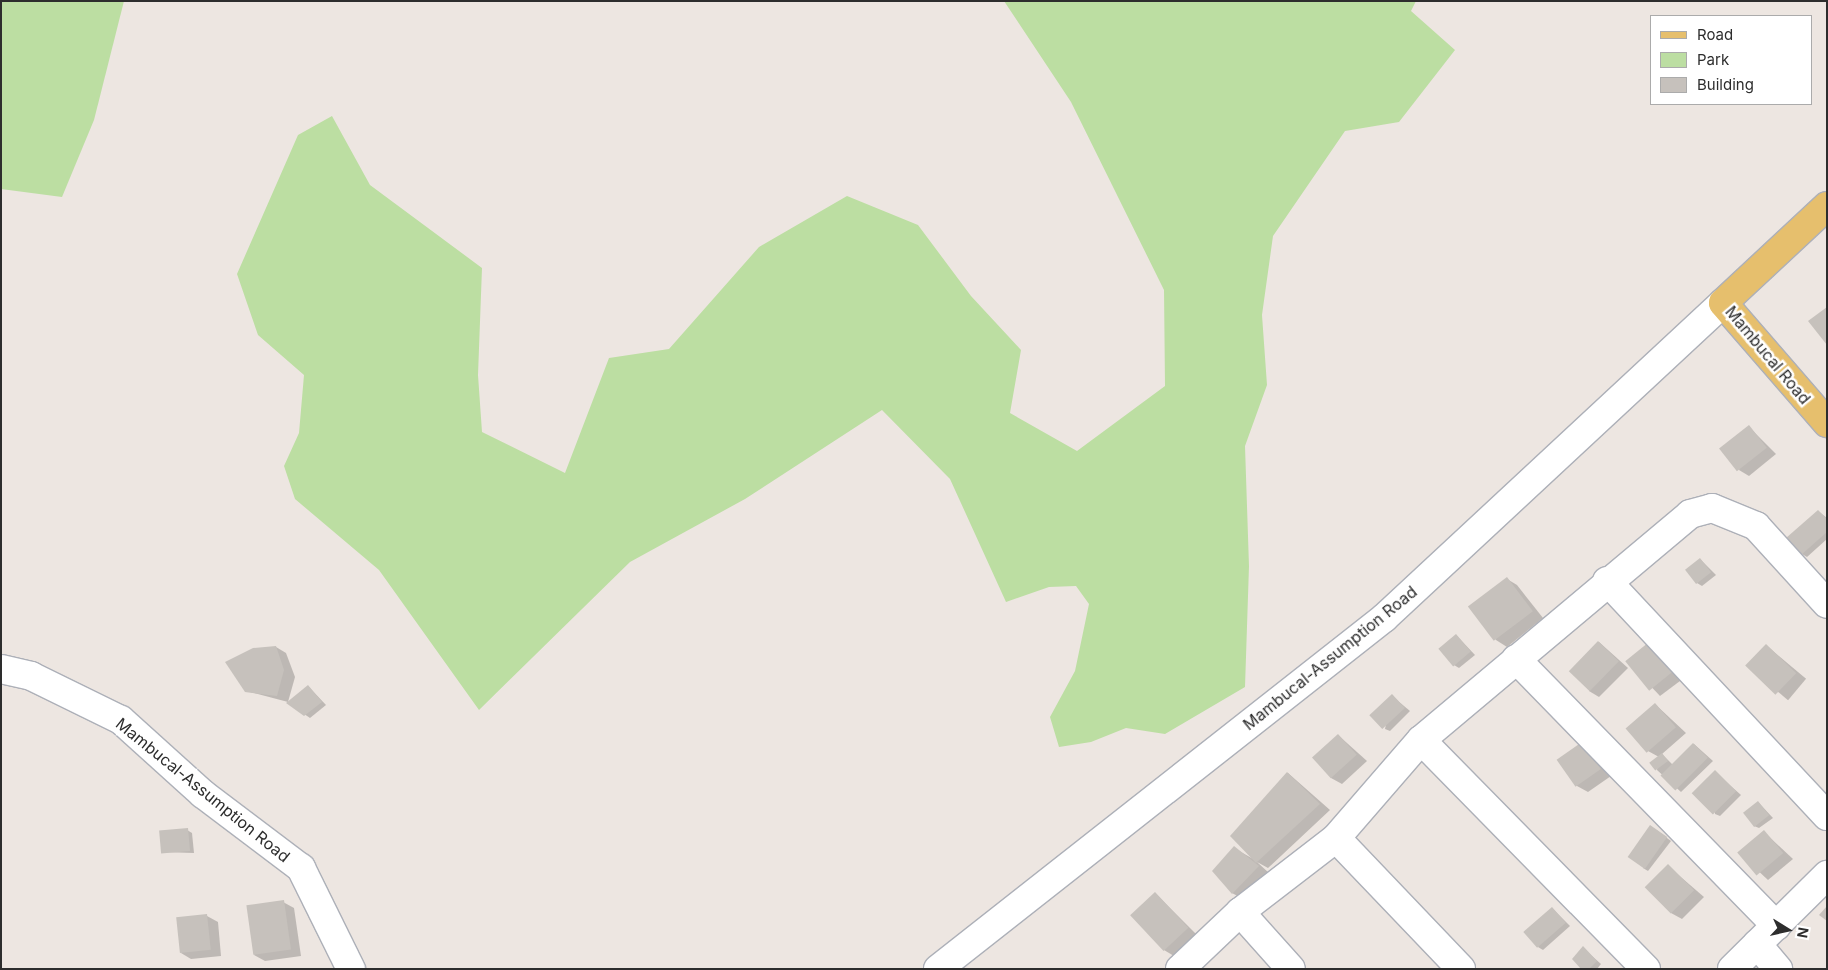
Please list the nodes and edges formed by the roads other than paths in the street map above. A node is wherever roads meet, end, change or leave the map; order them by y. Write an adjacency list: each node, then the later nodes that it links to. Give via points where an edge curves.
1 (1827, 206): 2 (main road, Mambucal Road)
2 (1723, 303): 3 (main road, Mambucal Road); 16 (street, Mambucal-Assumption Road, via 1384,618)
3 (1827, 423)
4 (1607, 581): 5 (street, via 1690,514 1712,508 1756,526); 6 (street); 9 (street)
5 (1827, 604)
6 (1516, 659): 8 (street); 13 (street)
7 (1, 669): 15 (street, Mambucal-Assumption Road, via 31,676 120,720 203,794 301,868)
8 (1421, 740): 10 (street); 20 (street)
9 (1827, 816)
10 (1336, 838): 12 (street); 19 (street)
11 (1827, 875): 13 (street)
12 (1240, 912): 17 (street); 18 (street)
13 (1777, 926): 14 (street)
14 (1757, 944): 21 (street); 22 (street)
15 (351, 969)
16 (938, 969)
17 (1180, 969)
18 (1291, 969)
19 (1461, 969)
20 (1646, 969)
21 (1732, 969)
22 (1778, 969)

